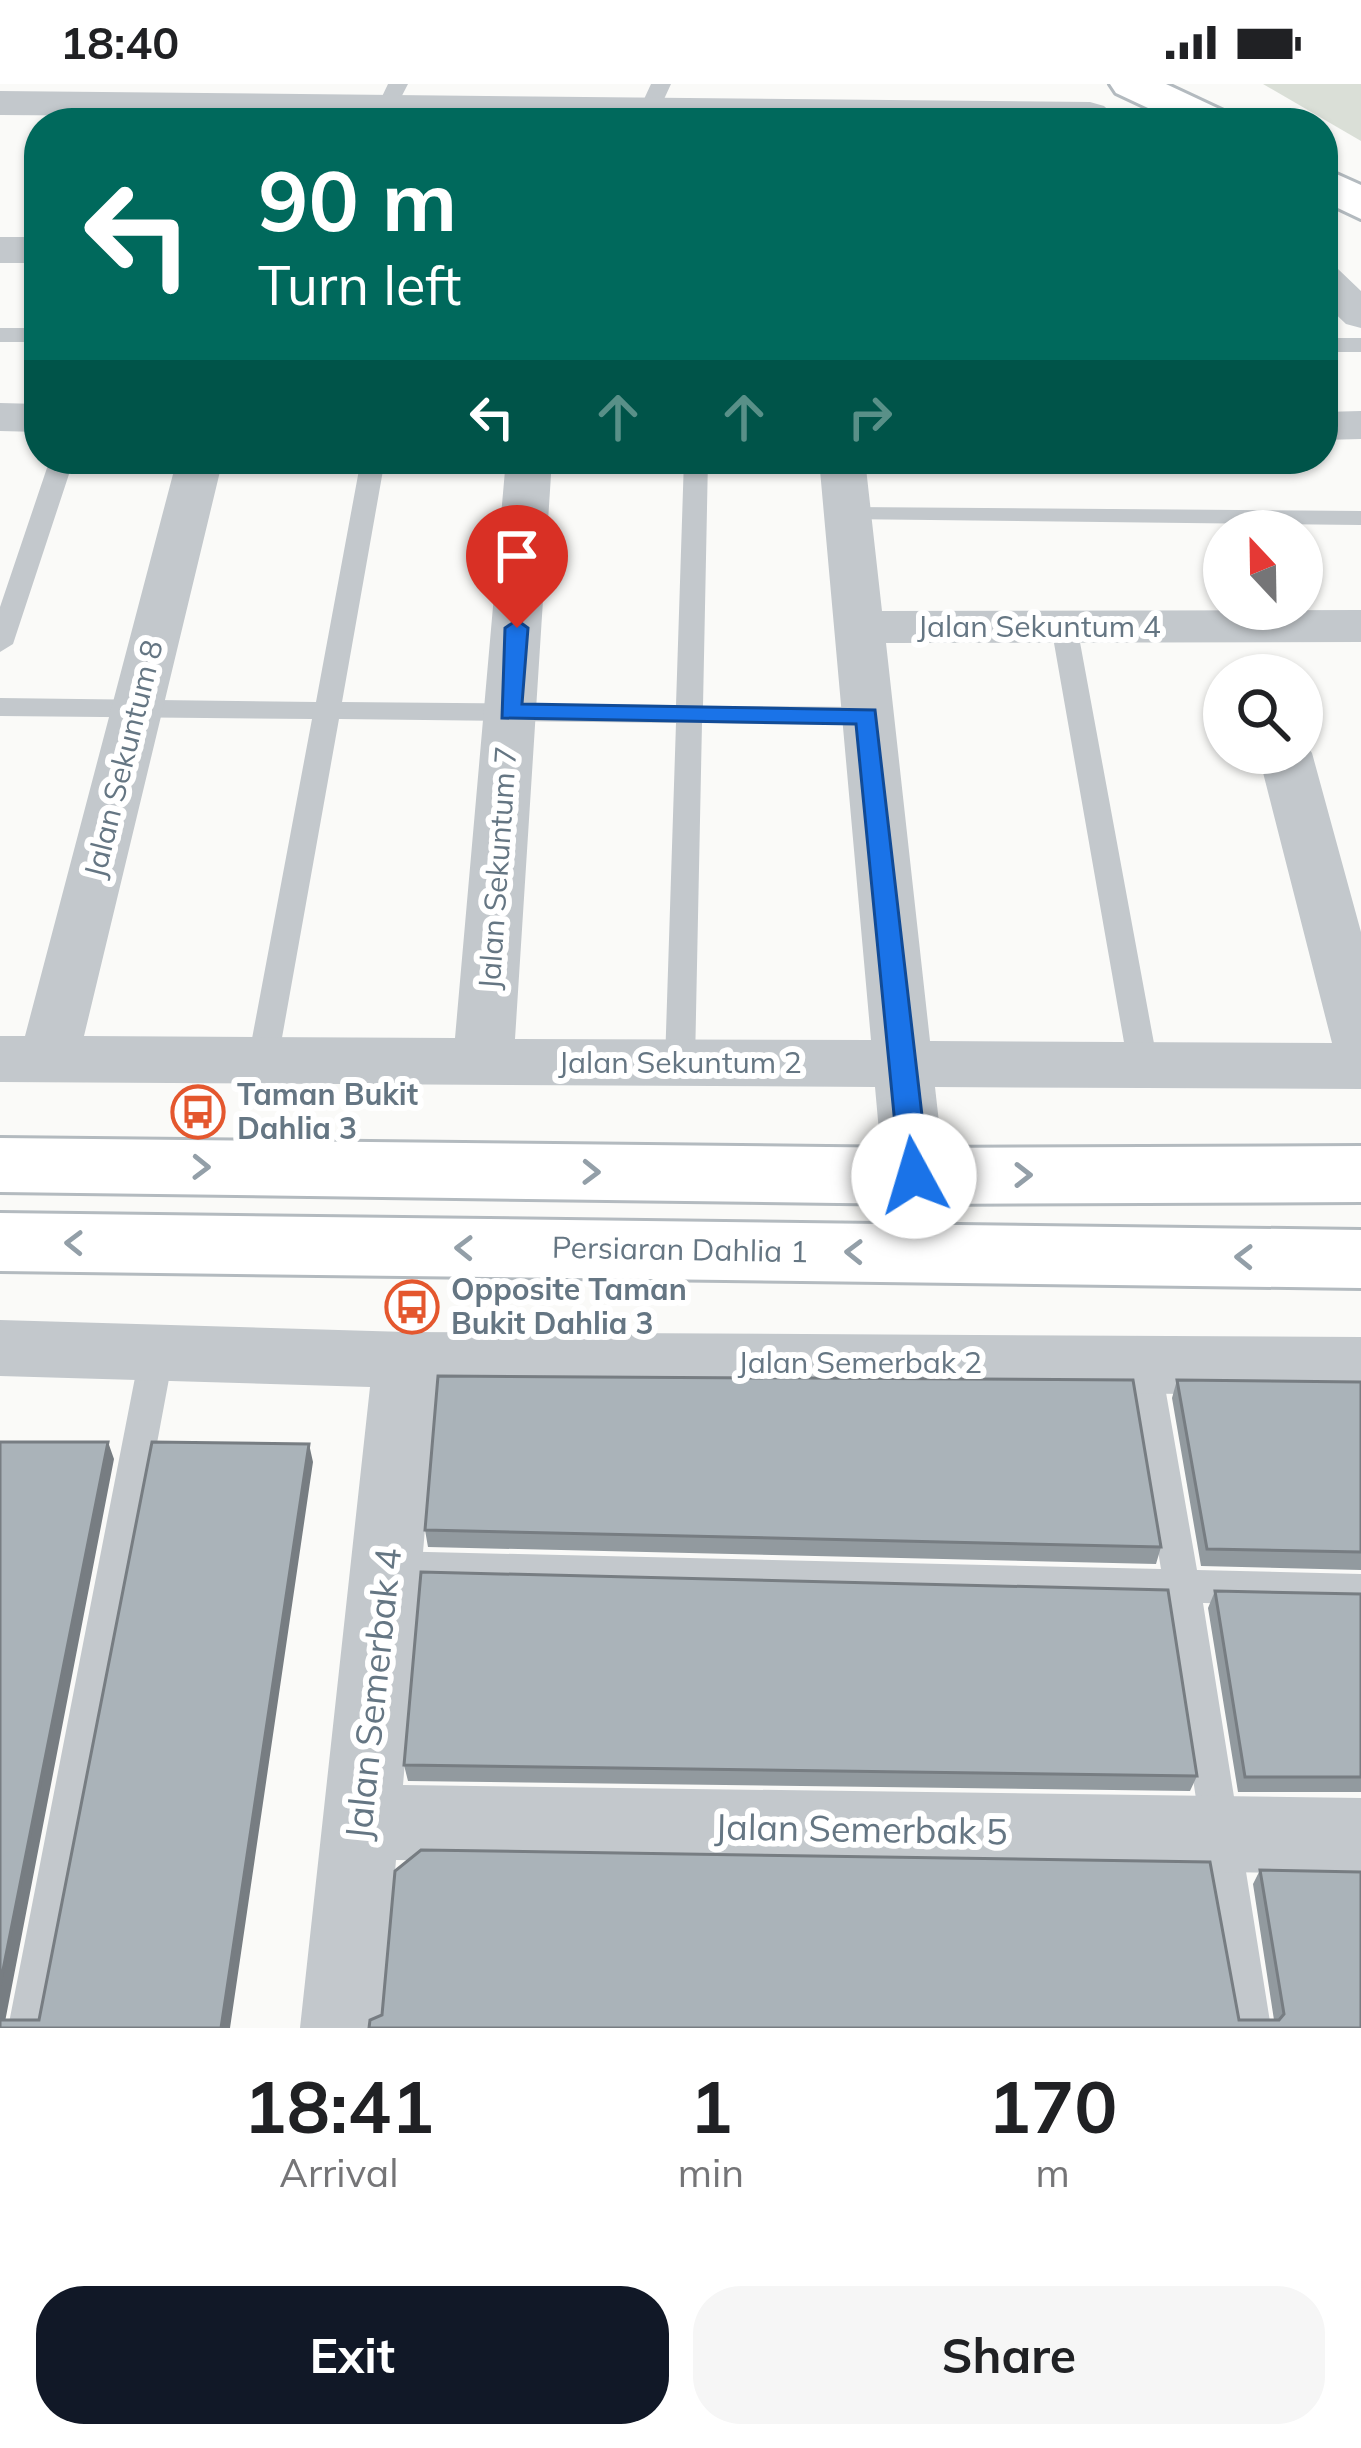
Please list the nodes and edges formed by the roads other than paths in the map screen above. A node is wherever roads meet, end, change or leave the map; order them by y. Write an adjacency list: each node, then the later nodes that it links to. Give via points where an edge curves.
1 (8, 84): 3 (street)
2 (1131, 84): 14 (street)
3 (0, 93)
4 (115, 94): 5 (street); 9 (street)
5 (252, 95): 11 (street)
6 (392, 95): 7 (street); 12 (street)
7 (539, 96): 8 (street)
8 (655, 97): 10 (street)
9 (0, 103)
10 (798, 106): 13 (street)
11 (290, 108)
12 (339, 108)
13 (848, 108)
14 (1183, 108)
15 (1338, 293): 16 (street)
16 (1361, 315)
17 (57, 474): 28 (lane)
18 (196, 474): 31 (street, Jalan Sekuntum 8)
19 (370, 474): 32 (lane)
20 (529, 474): 33 (street, Jalan Sekuntum 7)
21 (696, 474): 34 (lane)
22 (844, 474): 23 (street)
23 (851, 514): 24 (lane); 27 (street)
24 (1361, 518)
25 (1064, 626): 27 (street, Jalan Sekuntum 4); 29 (street, Jalan Sekuntum 4); 43 (lane)
26 (1361, 626): 29 (street, Jalan Sekuntum 4)
27 (862, 627): 35 (street)
28 (0, 644)
29 (1258, 651)
30 (0, 707): 31 (lane)
31 (136, 708): 32 (lane); 38 (street, Jalan Sekuntum 8)
32 (327, 710): 33 (lane); 39 (lane)
33 (510, 712): 34 (lane); 40 (street, Jalan Sekuntum 7)
34 (689, 714): 35 (lane); 41 (lane)
35 (867, 716): 42 (street)
36 (1291, 774): 37 (street)
37 (1361, 1040)
38 (25, 1059): 39 (street, Jalan Sekuntum 2)
39 (263, 1060): 40 (street, Jalan Sekuntum 2)
40 (483, 1062): 41 (street, Jalan Sekuntum 2)
41 (680, 1063): 42 (street, Jalan Sekuntum 2)
42 (904, 1064): 43 (street, Jalan Sekuntum 2); 47 (street)
43 (1143, 1065): 44 (street, Jalan Sekuntum 2)
44 (1361, 1066)
45 (0, 1165): 47 (street, one-way to 47)
46 (1361, 1174): 47 (street, one-way to 46)
47 (914, 1176)
48 (0, 1242): 49 (street, Persiaran Dahlia 1, one-way to 48)
49 (1361, 1258)
50 (0, 1348): 51 (street, Jalan Semerbak 2)
51 (158, 1352): 52 (street, Jalan Semerbak 2); 61 (lane)
52 (406, 1360): 53 (street, Jalan Semerbak 2); 55 (street, Jalan Semerbak 4)
53 (1144, 1364): 54 (street, Jalan Semerbak 2); 56 (lane)
54 (1361, 1366)
55 (386, 1568): 56 (lane); 58 (street, Jalan Semerbak 4)
56 (1182, 1586): 57 (lane); 59 (lane)
57 (1361, 1590)
58 (361, 1822): 59 (street, Jalan Semerbak 5); 62 (street, Jalan Semerbak 4)
59 (1225, 1834): 60 (street, Jalan Semerbak 5); 63 (lane)
60 (1361, 1836)
61 (28, 2028)
62 (341, 2028)
63 (1251, 2028)

